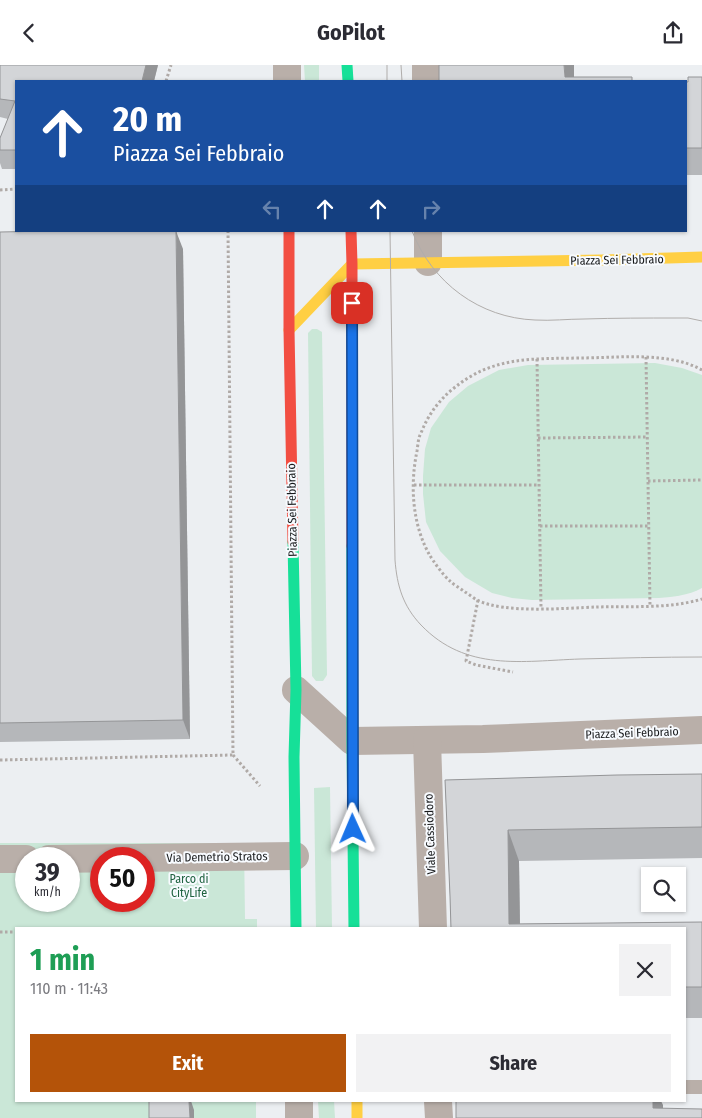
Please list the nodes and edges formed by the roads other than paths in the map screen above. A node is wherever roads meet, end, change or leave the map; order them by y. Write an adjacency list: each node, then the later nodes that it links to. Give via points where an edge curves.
1 (287, 65): 4 (street)
2 (347, 65): 5 (street)
3 (426, 65): 6 (street)
4 (288, 80)
5 (348, 80)
6 (426, 80)
7 (289, 232): 13 (street, Piazza Sei Febbraio)
8 (351, 232): 12 (street)
9 (428, 232): 11 (street)
10 (702, 257): 11 (street, Piazza Sei Febbraio)
11 (428, 262): 12 (street, Piazza Sei Febbraio)
12 (352, 263): 13 (street); 17 (street)
13 (289, 330): 14 (street, Piazza Sei Febbraio)
14 (296, 690): 17 (street); 18 (street, Piazza Sei Febbraio)
15 (702, 730): 16 (street, Piazza Sei Febbraio)
16 (426, 740): 17 (street, Piazza Sei Febbraio); 24 (street, Viale Cassiodoro)
17 (352, 741): 23 (street)
18 (295, 856): 21 (street, Via Demetrio Stratos); 22 (street)
19 (0, 859): 20 (street)
20 (15, 859)
21 (80, 859)
22 (296, 927)
23 (354, 927)
24 (433, 927)
25 (686, 1087): 26 (lane)
26 (702, 1087)
27 (299, 1102): 30 (street)
28 (356, 1102): 31 (street)
29 (438, 1102): 32 (street)
30 (299, 1118)
31 (357, 1118)
32 (439, 1118)

